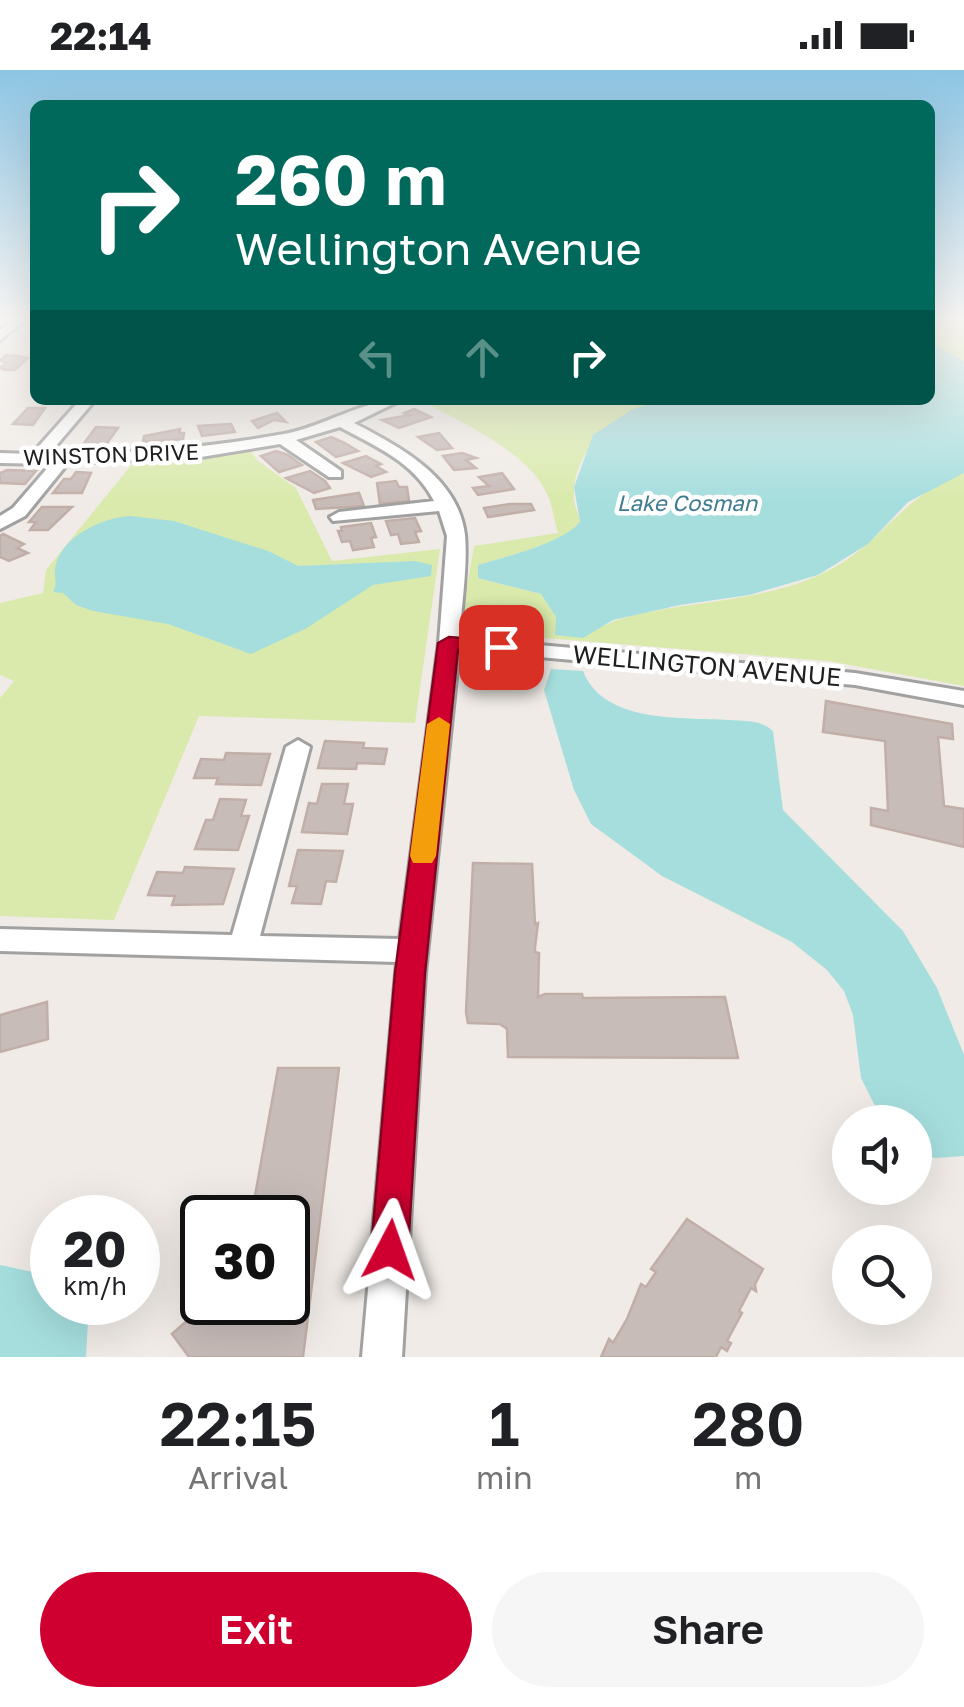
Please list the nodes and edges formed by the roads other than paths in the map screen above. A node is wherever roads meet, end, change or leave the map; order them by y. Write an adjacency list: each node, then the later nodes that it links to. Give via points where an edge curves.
1 (84, 405): 6 (street)
2 (382, 405): 3 (street, WINSTON DRIVE)
3 (342, 422): 4 (street, WINSTON DRIVE); 9 (street, via 407,458)
4 (282, 438): 7 (street, WINSTON DRIVE, via 185,454); 8 (street)
5 (0, 458): 6 (street, WINSTON DRIVE)
6 (36, 459): 7 (street, WINSTON DRIVE)
7 (63, 459): 11 (street, via 19,512)
8 (335, 474)
9 (446, 505): 10 (street); 12 (street, via 456,536)
10 (339, 517)
11 (0, 524)
12 (449, 643): 13 (street, WELLINGTON AVENUE, via 839,677); 17 (street)
13 (964, 698)
14 (298, 746): 16 (street)
15 (0, 940): 16 (street)
16 (243, 945): 17 (street)
17 (412, 951): 18 (street)
18 (382, 1357)

